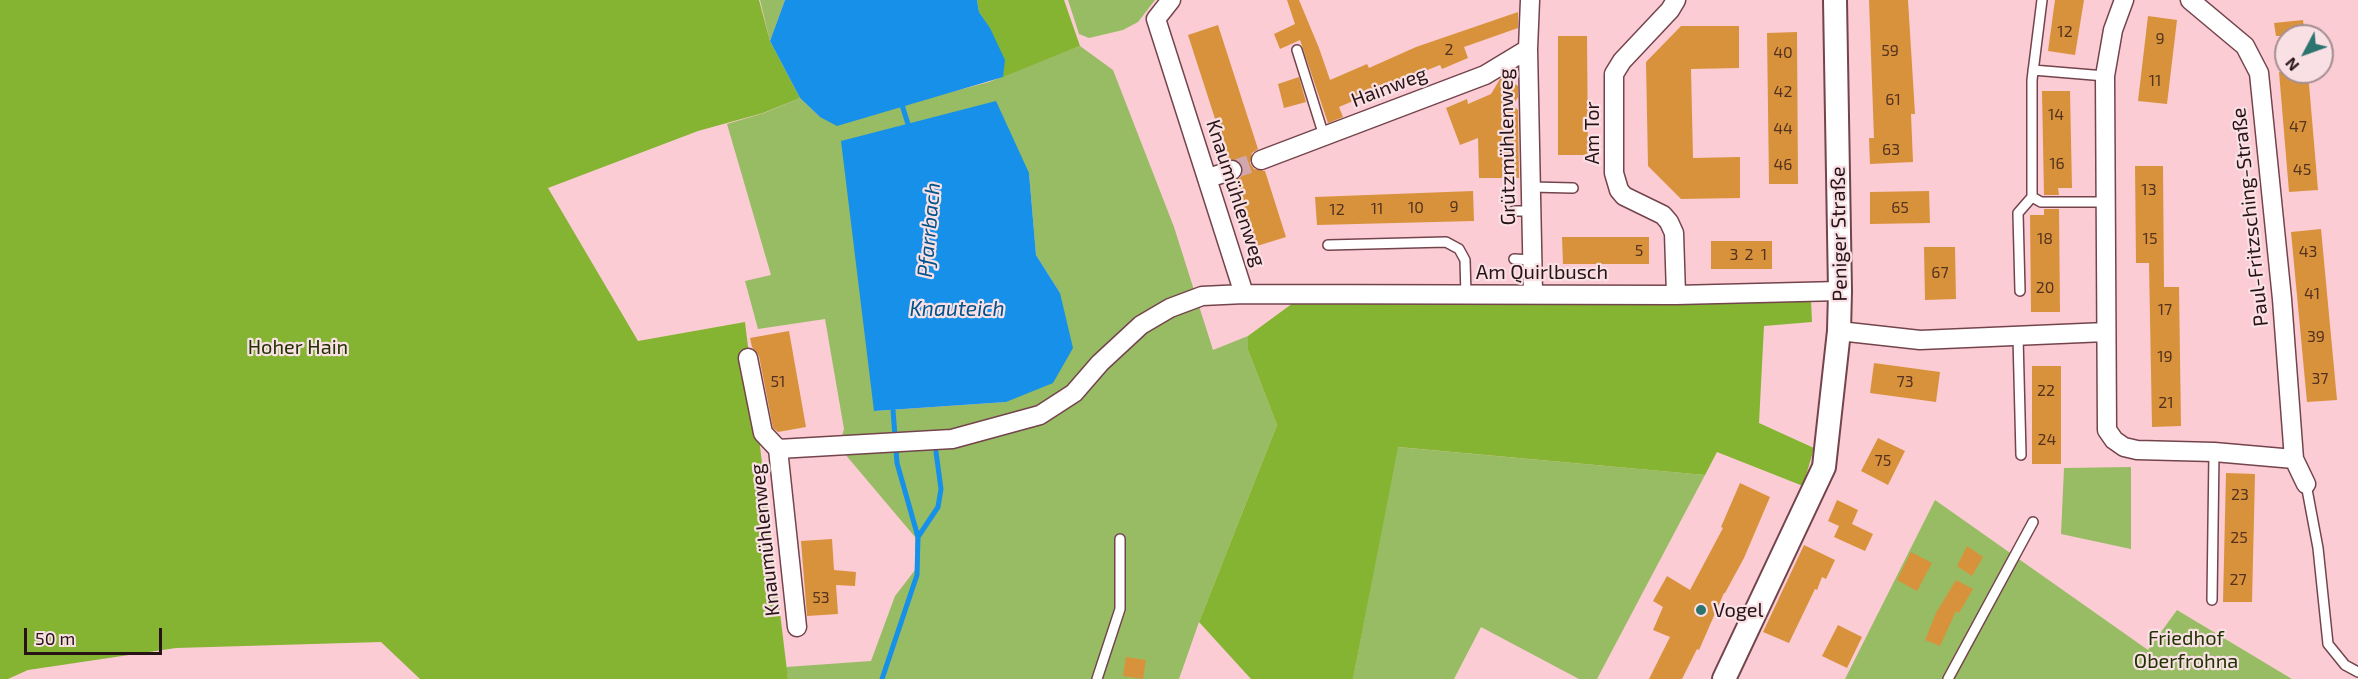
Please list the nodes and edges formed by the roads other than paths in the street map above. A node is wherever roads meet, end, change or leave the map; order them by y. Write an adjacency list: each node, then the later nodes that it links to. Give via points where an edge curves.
1 (1171, 0): 15 (street, Knaumühlenweg, via 1156,19)
2 (1530, 0): 8 (street, Grützmühlenweg)
3 (1676, 0): 26 (street, Am Tor, via 1614,74 1614,173 1624,196 1663,215 1669,222 1674,233)
4 (1835, 0): 21 (street, Peniger Straße)
5 (2042, 0): 10 (lane)
6 (2124, 0): 11 (street, via 2113,30)
7 (2190, 0): 34 (street, Paul-Fritzsching-Straße, via 2246,45 2259,73)
8 (1528, 49): 12 (street, Hainweg, via 1485,75); 16 (street, Grützmühlenweg)
9 (1297, 50): 12 (lane)
10 (2033, 70): 11 (lane); 18 (lane)
11 (2105, 76): 19 (street)
12 (1324, 136): 13 (street, Hainweg)
13 (1261, 160)
14 (1232, 170): 15 (street)
15 (1209, 178): 24 (street, Knaumühlenweg)
16 (1531, 187): 17 (lane); 23 (street, Grützmühlenweg, via 1522,211 1523,259)
17 (1573, 188)
18 (2032, 197): 19 (lane, via 2042,202); 22 (lane, via 2018,213)
19 (2106, 202): 28 (street)
20 (1328, 245): 25 (lane, via 1446,242 1459,249 1465,260)
21 (1840, 291): 26 (street, Am Quirlbusch); 27 (street, Peniger Straße)
22 (2020, 291)
23 (1533, 293): 25 (street, Am Quirlbusch); 26 (street, Am Quirlbusch)
24 (1244, 294): 25 (street, Am Quirlbusch); 31 (street, Knaumühlenweg, via 1202,297 1170,308 1141,325 1074,393 1040,415 952,439)
25 (1466, 295)
26 (1676, 295)
27 (1839, 331): 29 (street, via 1920,339); 42 (street, Peniger Straße, via 1824,467)
28 (2106, 332): 29 (street); 32 (street, via 2107,430 2114,440 2138,450)
29 (2018, 337): 33 (lane)
30 (748, 358): 31 (street, Knaumühlenweg, via 763,432)
31 (778, 449): 39 (street, Knaumühlenweg)
32 (2214, 452): 34 (street); 38 (lane)
33 (2021, 455)
34 (2294, 459): 35 (street, Paul-Fritzsching-Straße)
35 (2306, 484): 40 (lane, via 2318,548 2328,644 2345,665)
36 (2033, 522): 43 (lane)
37 (1120, 539): 41 (lane, via 1120,609)
38 (2212, 600)
39 (797, 627)
40 (2358, 672)
41 (1097, 679)
42 (1724, 679)
43 (1948, 679)

